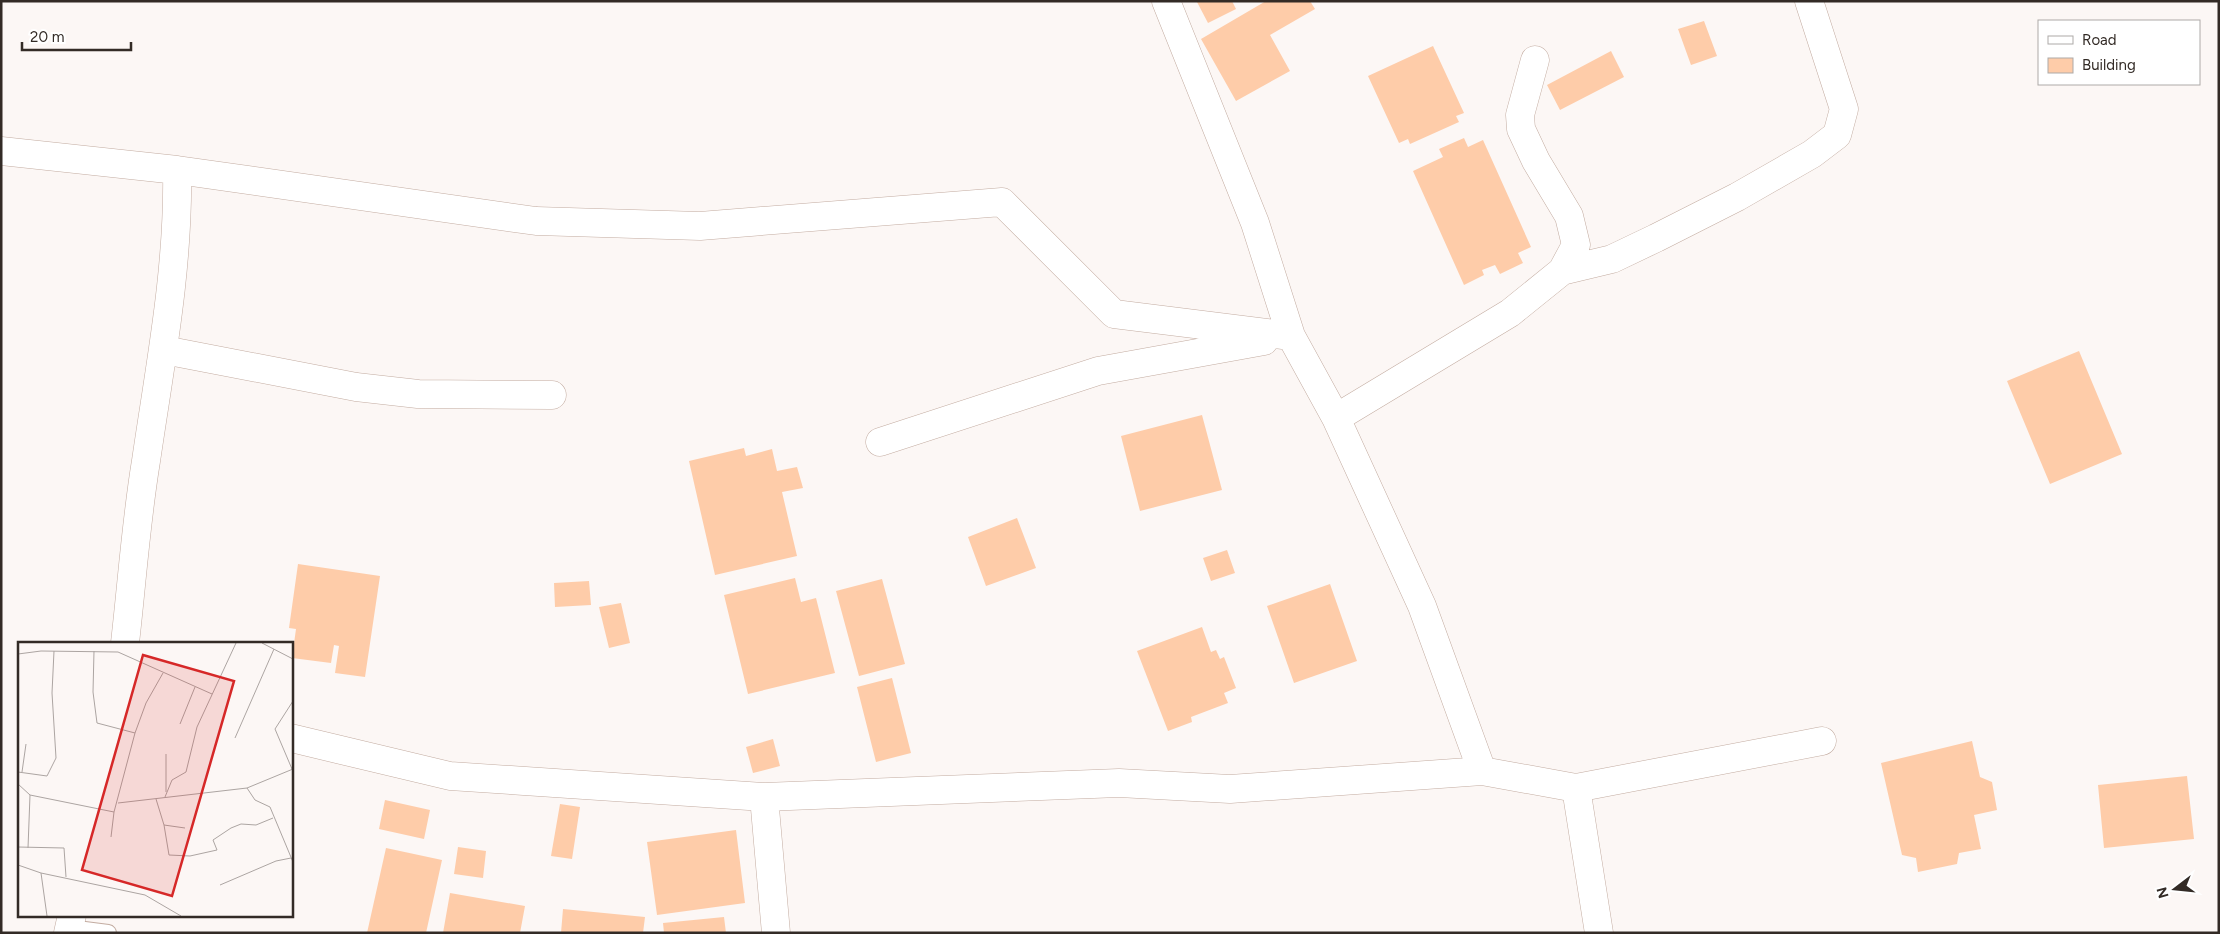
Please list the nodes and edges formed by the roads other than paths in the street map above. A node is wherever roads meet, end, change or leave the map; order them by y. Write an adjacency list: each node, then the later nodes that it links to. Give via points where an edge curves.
1 (1166, 1): 7 (street, via 1255,223)
2 (1809, 1): 6 (street, via 1844,109 1837,135 1812,154 1737,197 1612,260)
3 (1535, 60): 6 (street, via 1520,115 1521,129 1569,216 1576,245)
4 (1, 151): 5 (street)
5 (177, 170): 7 (street, via 536,221 700,226 1002,202 1114,314); 8 (street, via 178,209)
6 (1562, 272): 10 (street, via 1510,313)
7 (1291, 336): 10 (street); 11 (street, via 1098,371)
8 (164, 350): 9 (street, via 356,387 418,394); 12 (street, via 145,464)
9 (552, 395)
10 (1336, 418): 15 (street, via 1422,606)
11 (880, 442)
12 (125, 642)
13 (292, 738): 17 (street, via 450,776)
14 (1822, 741): 16 (street)
15 (1482, 771): 16 (street); 17 (street, via 1230,789 1120,783)
16 (1576, 788): 21 (street)
17 (764, 797): 20 (street)
18 (70, 925): 19 (lane)
19 (108, 933)
20 (776, 933)
21 (1599, 933)

